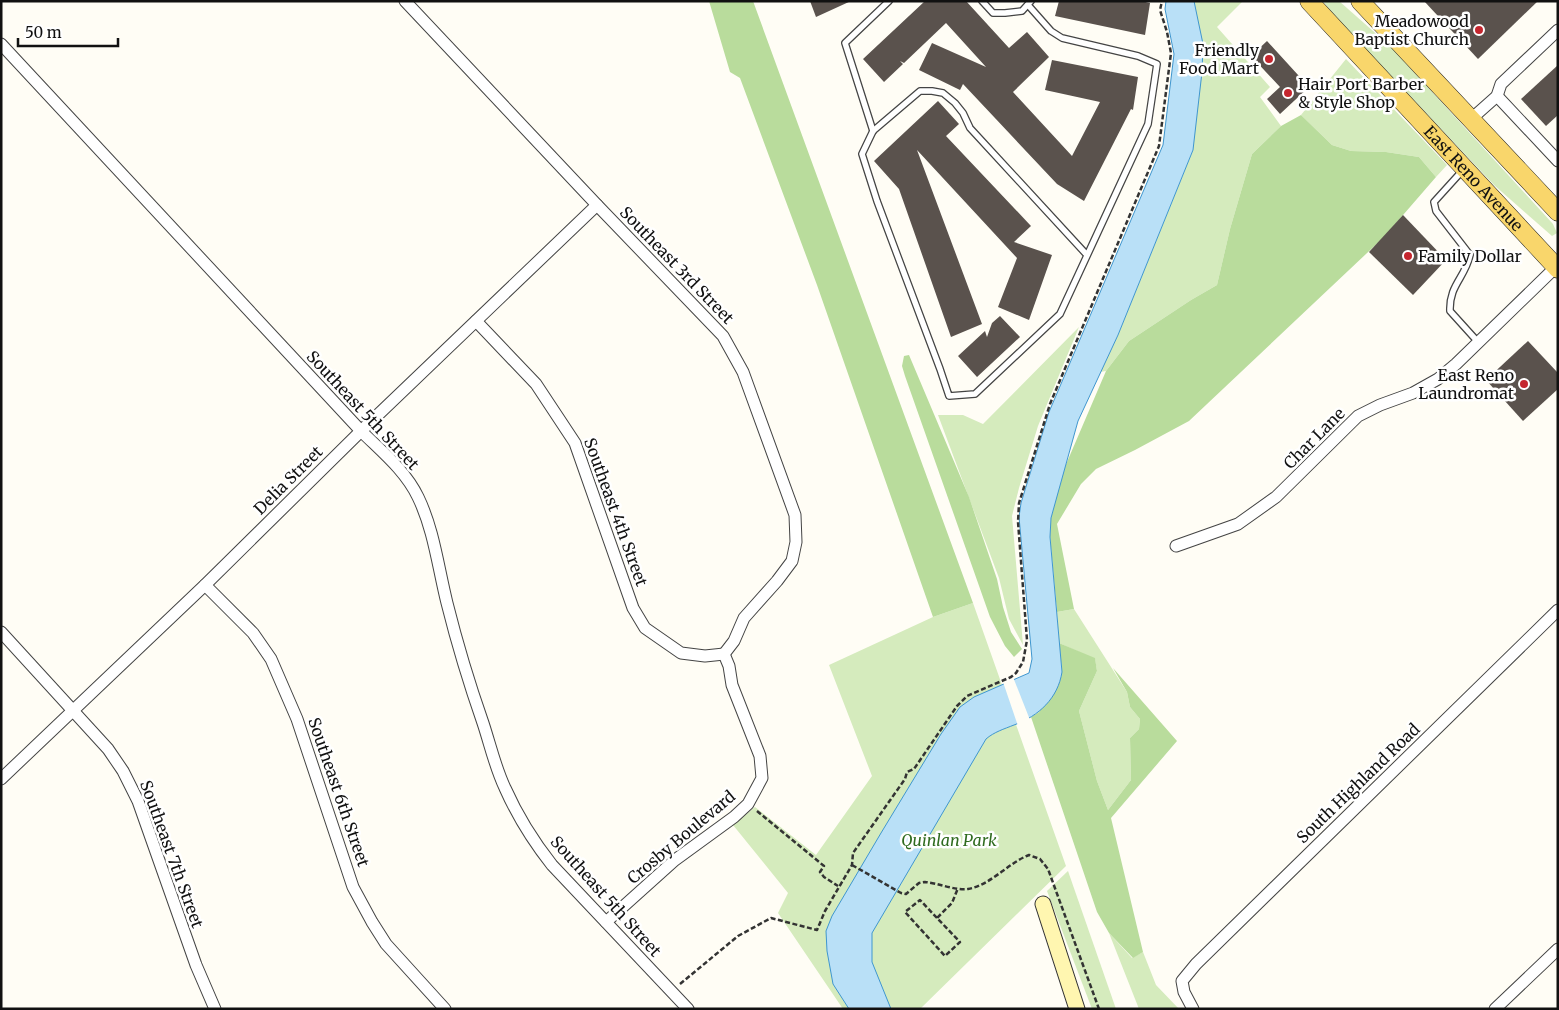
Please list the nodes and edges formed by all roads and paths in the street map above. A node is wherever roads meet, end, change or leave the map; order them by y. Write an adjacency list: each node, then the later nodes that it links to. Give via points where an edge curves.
1 (404, 1): 15 (street, Southeast 3rd Street)
2 (889, 1): 12 (lane, via 845,43)
3 (982, 1): 7 (lane, via 993,13 1005,14 1022,11)
4 (1162, 1): 30 (path, via 1160,10 1171,53 1159,146 1050,404 1019,503 1027,640 1023,662 1012,677 967,696 957,706 914,769 907,772 853,854)
5 (1309, 1): 14 (main road, East Reno Avenue)
6 (1360, 1): 11 (main road)
7 (1029, 3): 17 (lane, via 1052,32 1062,38 1138,56 1157,64 1148,124)
8 (1558, 30): 10 (street, via 1501,84)
9 (1, 44): 21 (street, Southeast 5th Street)
10 (1497, 96): 11 (street); 13 (street)
11 (1470, 120): 16 (main road)
12 (873, 131): 17 (lane, via 920,91 944,93 955,102 970,128); 17 (lane, via 862,154 949,396 975,394 1060,314)
13 (1558, 161)
14 (1464, 168): 18 (main road, East Reno Avenue); 20 (lane, via 1434,202 1436,211 1470,255 1449,301 1450,310)
15 (597, 205): 19 (street, Delia Street); 26 (street, Southeast 3rd Street, via 723,336 744,372 795,516 796,542 792,560 744,618)
16 (1558, 212)
17 (1087, 255)
18 (1557, 267): 20 (street, Char Lane)
19 (476, 321): 21 (street, Delia Street); 26 (street, Southeast 4th Street, via 536,384 575,443 633,608 645,628 681,653)
20 (1478, 342): 22 (street, Char Lane, via 1438,379 1358,416 1276,497 1238,524)
21 (361, 431): 23 (street, Delia Street); 36 (street, Southeast 5th Street, via 401,471 426,515 460,655 504,786 540,849)
22 (1176, 546)
23 (205, 585): 27 (street, Delia Street); 40 (street, Southeast 6th Street, via 253,633 271,659 297,719 353,887 386,944)
24 (1558, 610): 43 (street, South Highland Road, via 1196,964 1182,981)
25 (1, 632): 27 (street, Southeast 7th Street)
26 (724, 654): 29 (street, Crosby Boulevard, via 732,685 760,756 762,778)
27 (73, 709): 28 (street, Delia Street); 39 (street, Southeast 7th Street, via 108,749 138,802)
28 (1, 779)
29 (748, 804): 32 (path, via 824,866 820,872); 36 (street, Crosby Boulevard, via 675,860)
30 (852, 865): 32 (path); 33 (path, via 901,893 906,894 925,882)
31 (988, 881): 33 (path, via 967,889)
32 (839, 886): 38 (path, via 817,930 772,918 732,940)
33 (958, 888): 35 (path, via 952,903)
34 (1043, 904): 42 (street)
35 (937, 918): 35 (path, via 920,900 905,912 945,956 960,942)
36 (606, 922): 38 (street, Southeast 5th Street)
37 (1558, 949): 44 (street)
38 (671, 991): 41 (street, Southeast 5th Street)
39 (215, 1009)
40 (445, 1009)
41 (688, 1009)
42 (1077, 1009)
43 (1193, 1009)
44 (1495, 1009)

